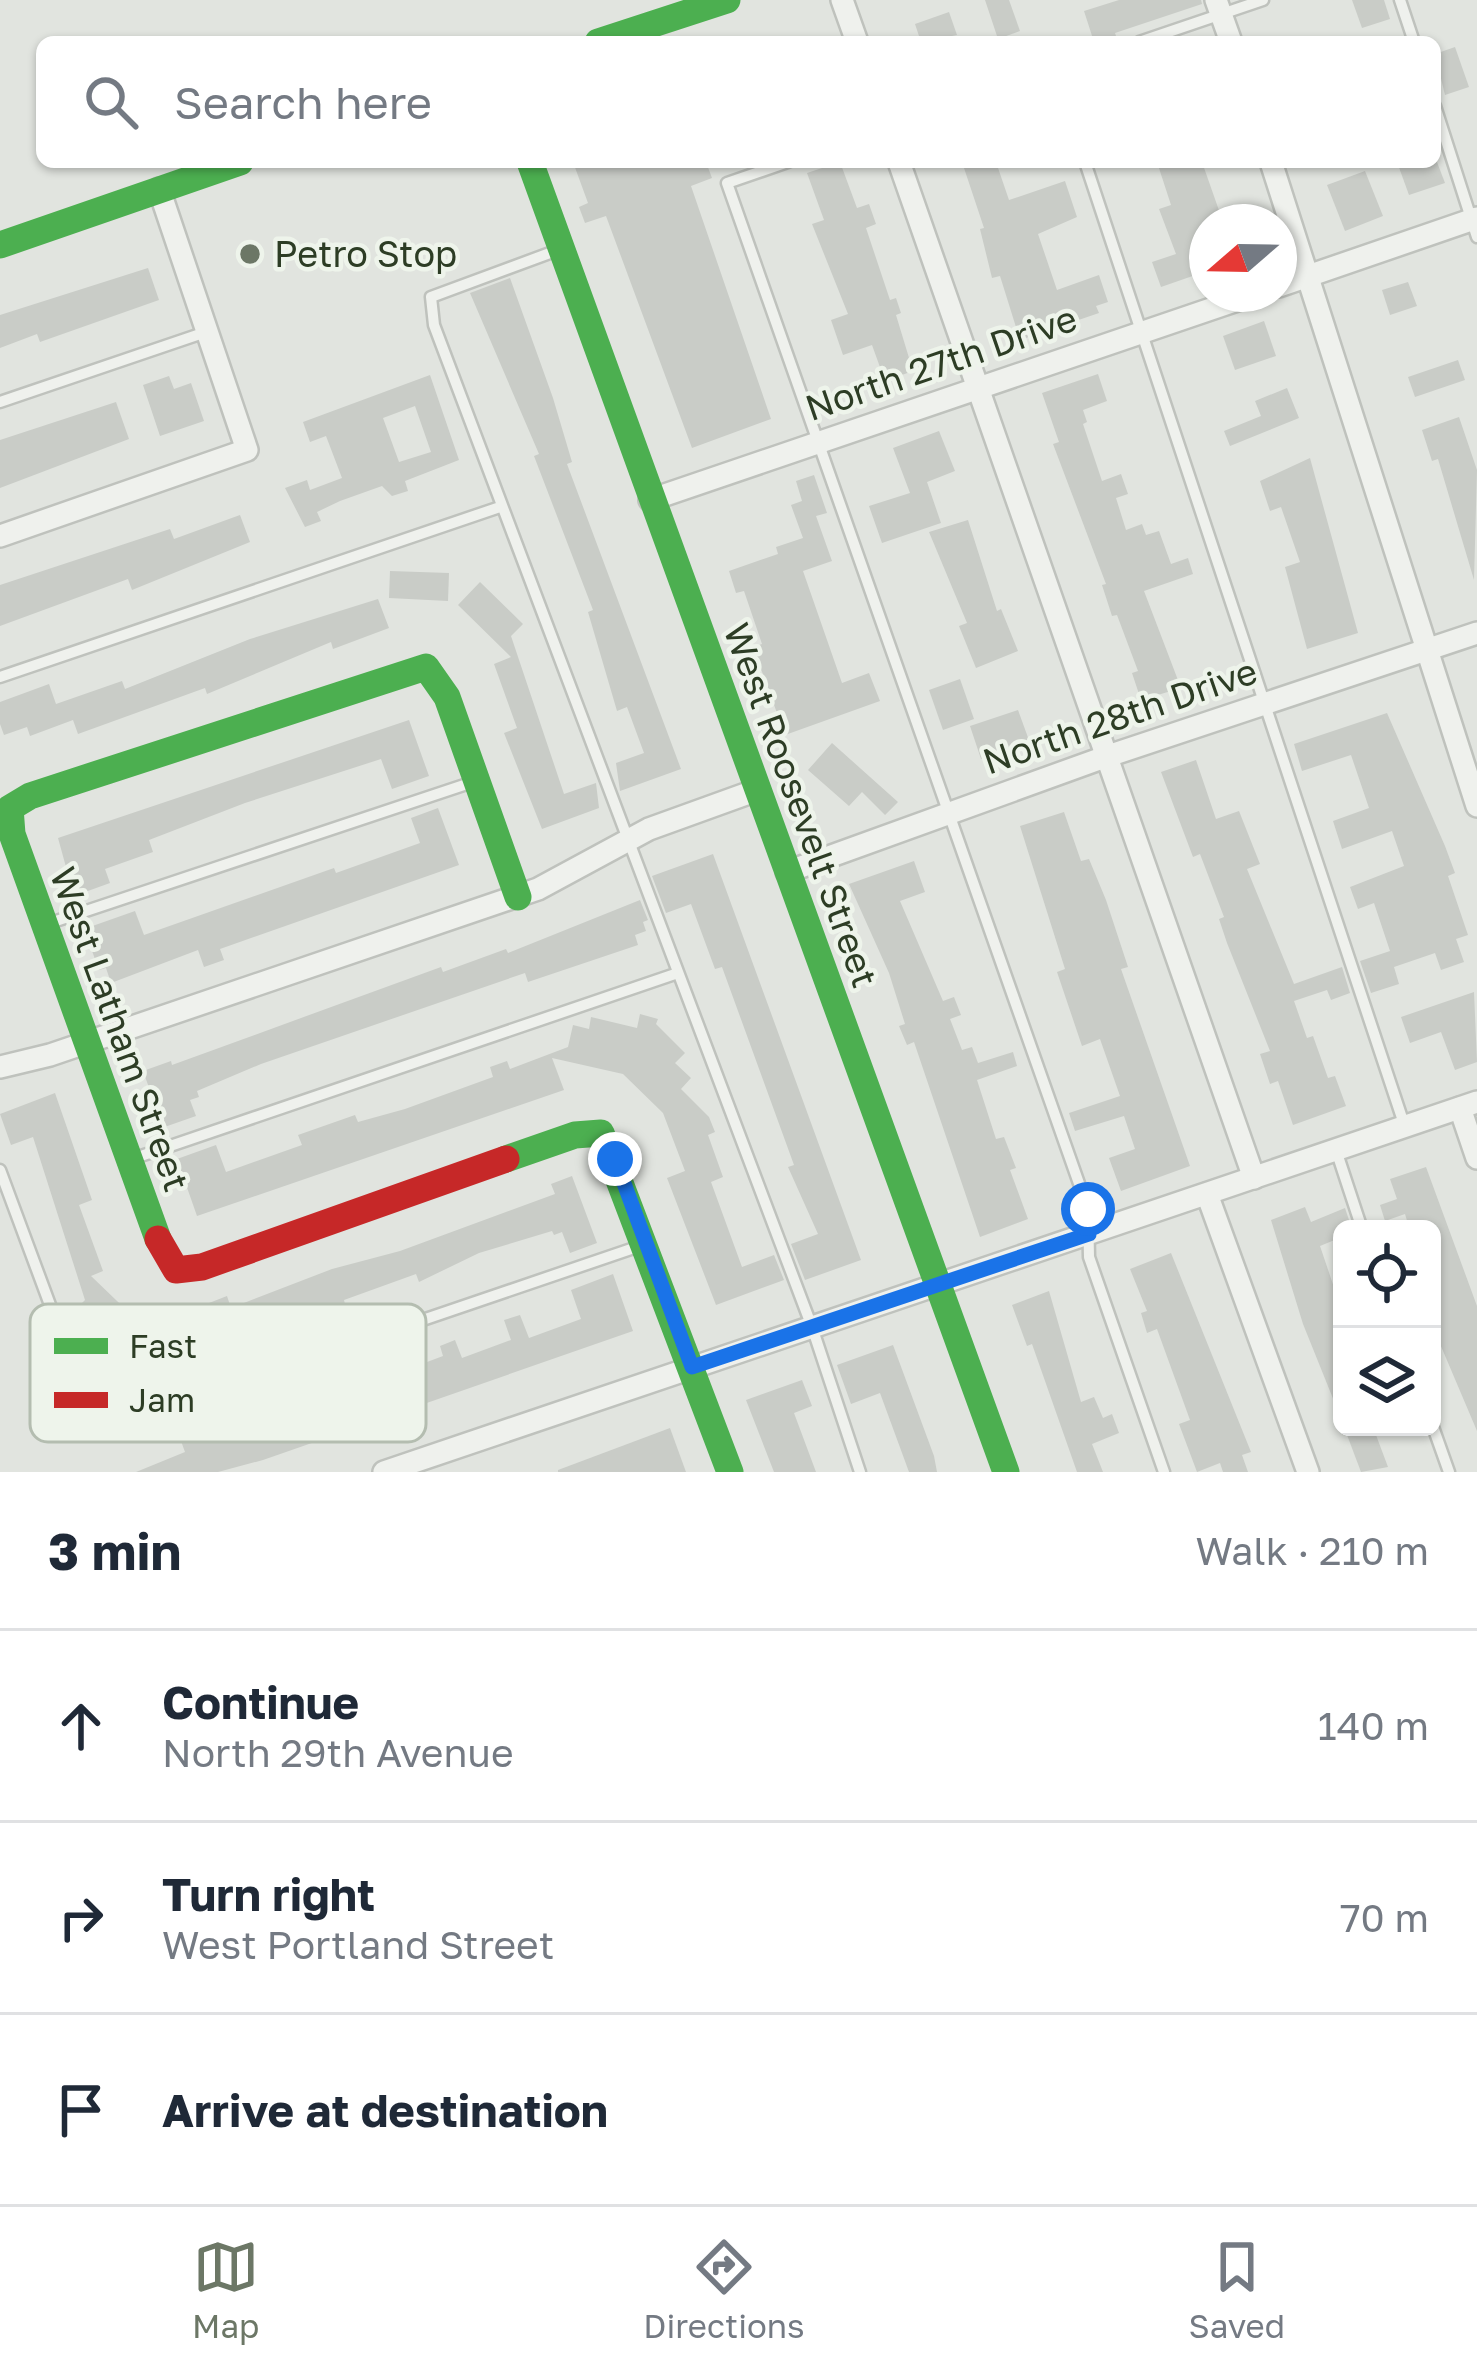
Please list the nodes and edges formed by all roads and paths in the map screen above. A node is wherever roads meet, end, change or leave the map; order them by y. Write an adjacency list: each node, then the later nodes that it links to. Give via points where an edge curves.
1 (727, 0): 6 (street)
2 (842, 0): 7 (street)
3 (1263, 0): 5 (lane)
4 (1400, 0): 10 (lane)
5 (1219, 7): 8 (lane); 9 (street)
6 (616, 36)
7 (855, 36)
8 (1153, 36)
9 (1229, 36)
10 (1412, 36)
11 (1441, 124): 19 (lane)
12 (221, 168): 18 (street)
13 (532, 168): 21 (street, West Roosevelt Street)
14 (771, 168): 29 (lane, via 727,183)
15 (901, 168): 27 (street)
16 (1087, 168): 26 (lane)
17 (1273, 168): 22 (street)
18 (159, 189): 20 (street); 25 (street)
19 (1475, 225): 22 (street)
20 (0, 245)
21 (561, 249): 30 (street, West Roosevelt Street); 31 (lane, via 431,297)
22 (1309, 276): 23 (street); 34 (street)
23 (1297, 280)
24 (1202, 312): 26 (street, North 27th Drive)
25 (209, 331): 28 (lane); 32 (street, via 247,450)
26 (1143, 332): 27 (street, North 27th Drive); 36 (lane)
27 (977, 388): 29 (street, North 27th Drive); 37 (street)
28 (0, 402)
29 (818, 443): 30 (street, North 27th Drive); 41 (lane)
30 (650, 500): 39 (street, West Roosevelt Street)
31 (500, 507): 35 (lane); 42 (lane)
32 (0, 536)
33 (1477, 632): 34 (street, North 28th Drive)
34 (1427, 649): 36 (street, North 28th Drive); 40 (street)
35 (0, 677)
36 (1264, 704): 37 (street, North 28th Drive); 50 (lane)
37 (1106, 757): 41 (street, North 28th Drive); 55 (street)
38 (476, 781): 44 (street); 45 (lane); 45 (street, West Latham Street, via 447,697 426,668 400,671 10,808)
39 (757, 790): 42 (street); 43 (street, West Roosevelt Street)
40 (1477, 806)
41 (948, 814): 43 (street, North 28th Drive); 58 (lane, via 1088,1209)
42 (628, 841): 44 (street); 46 (lane)
43 (787, 872): 60 (street, West Roosevelt Street)
44 (518, 897): 47 (street)
45 (44, 926): 47 (street, West Latham Street)
46 (675, 974): 53 (lane); 63 (lane)
47 (86, 1042): 48 (street); 53 (street, West Latham Street)
48 (0, 1067)
49 (1468, 1105): 50 (street); 52 (street)
50 (1405, 1127): 51 (street)
51 (1336, 1150): 55 (street); 57 (lane)
52 (1477, 1158)
53 (129, 1160): 59 (street, West Latham Street, via 176,1270 601,1133)
54 (0, 1170): 61 (lane)
55 (1254, 1178): 56 (street)
56 (1207, 1194): 58 (street); 71 (street)
57 (1359, 1220)
58 (1089, 1234): 60 (street); 70 (lane, via 1089,1257)
59 (646, 1244): 62 (lane); 64 (street)
60 (937, 1283): 63 (street); 69 (street, West Roosevelt Street)
61 (50, 1304)
62 (426, 1319)
63 (812, 1327): 64 (street); 68 (lane)
64 (692, 1367): 66 (street); 67 (street)
65 (1436, 1436): 72 (lane)
66 (384, 1472)
67 (730, 1472)
68 (860, 1472)
69 (1006, 1472)
70 (1163, 1472)
71 (1308, 1472)
72 (1449, 1472)

